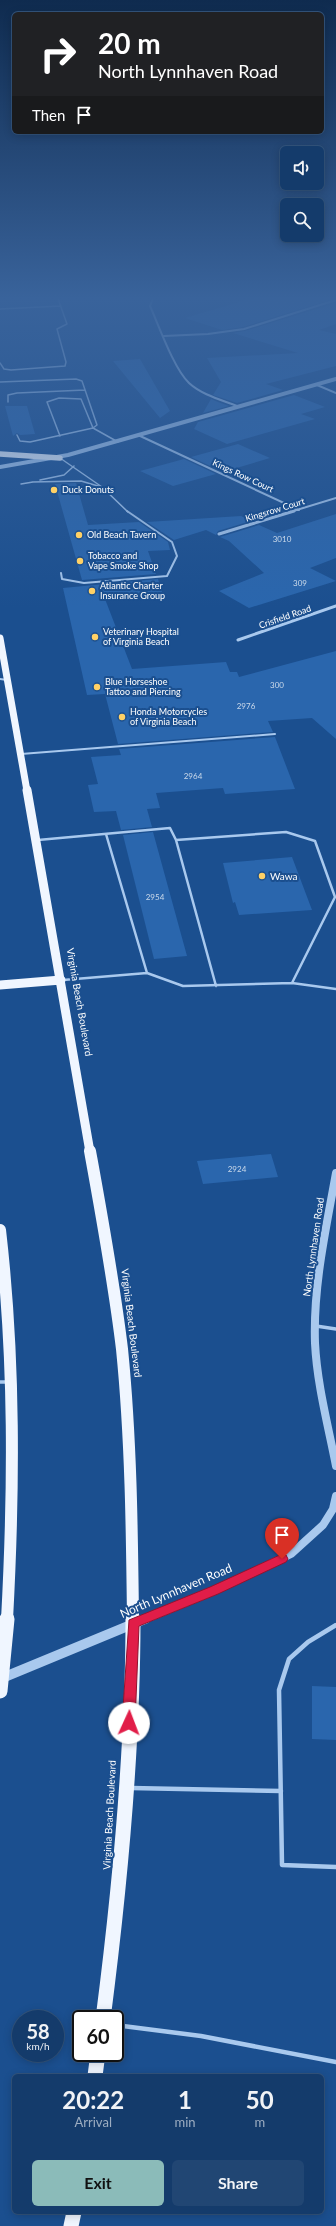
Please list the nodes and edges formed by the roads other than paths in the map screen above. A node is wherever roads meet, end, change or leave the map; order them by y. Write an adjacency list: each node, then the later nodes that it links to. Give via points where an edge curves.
1 (50, 400): 10 (lane, via 47,402)
2 (81, 400): 7 (lane)
3 (88, 400): 7 (lane, via 97,425)
4 (221, 400): 6 (street)
5 (260, 400): 6 (street)
6 (237, 406): 9 (street)
7 (93, 428): 10 (lane); 11 (lane)
8 (17, 435): 10 (lane, via 20,440 30,442)
9 (138, 435): 11 (street); 20 (street, Kings Row Court)
10 (60, 436)
11 (118, 442): 13 (street)
12 (0, 454): 13 (main road)
13 (60, 458): 14 (lane); 15 (street)
14 (74, 466): 16 (lane, via 71,472 65,475); 18 (lane)
15 (0, 467)
16 (32, 482): 17 (lane); 18 (lane, via 81,481)
17 (20, 484)
18 (102, 487): 22 (lane, via 130,514 172,542 177,556 167,576 84,583 62,579)
19 (336, 498): 20 (street, Kingsrow Court)
20 (299, 510): 21 (street, Kingsrow Court)
21 (219, 534)
22 (61, 573)
23 (336, 606): 25 (street, Crisfield Road)
24 (0, 638): 26 (main road, Virginia Beach Boulevard)
25 (238, 640)
26 (4, 679): 28 (main road, Virginia Beach Boulevard)
27 (275, 734): 28 (lane)
28 (21, 754): 30 (main road, Virginia Beach Boulevard)
29 (106, 834): 30 (lane); 31 (lane, via 170,828); 32 (lane)
30 (36, 840): 33 (main road, Virginia Beach Boulevard)
31 (176, 840): 34 (lane, via 286,832 316,841 335,897); 36 (lane)
32 (147, 973): 33 (lane); 36 (lane, via 183,986)
33 (61, 980): 35 (main road); 45 (main road, Virginia Beach Boulevard, via 117,1315 134,1540)
34 (292, 983): 36 (lane); 37 (lane)
35 (0, 986)
36 (216, 986)
37 (336, 989)
38 (336, 1173): 40 (street, North Lynnhaven Road, via 318,1276)
39 (0, 1230): 42 (main road)
40 (315, 1326): 41 (lane); 43 (street, North Lynnhaven Road, via 320,1391)
41 (336, 1329)
42 (6, 1382): 47 (main road, via 12,1461 9,1574)
43 (336, 1466)
44 (336, 1496): 45 (street, North Lynnhaven Road, via 333,1509 323,1525 291,1554 214,1591)
45 (133, 1623): 47 (street, North Lynnhaven Road); 48 (main road, Virginia Beach Boulevard)
46 (336, 1625): 49 (lane, via 308,1642 288,1659 279,1690)
47 (1, 1683)
48 (126, 1788): 49 (lane); 51 (main road, Virginia Beach Boulevard, via 120,1887)
49 (281, 1791): 50 (lane, via 282,1865)
50 (336, 1867)
51 (104, 2010)
52 (124, 2026): 54 (lane, via 201,2036)
53 (96, 2062): 55 (main road)
54 (336, 2062)
55 (94, 2074)
56 (74, 2214): 57 (main road)
57 (72, 2226)

